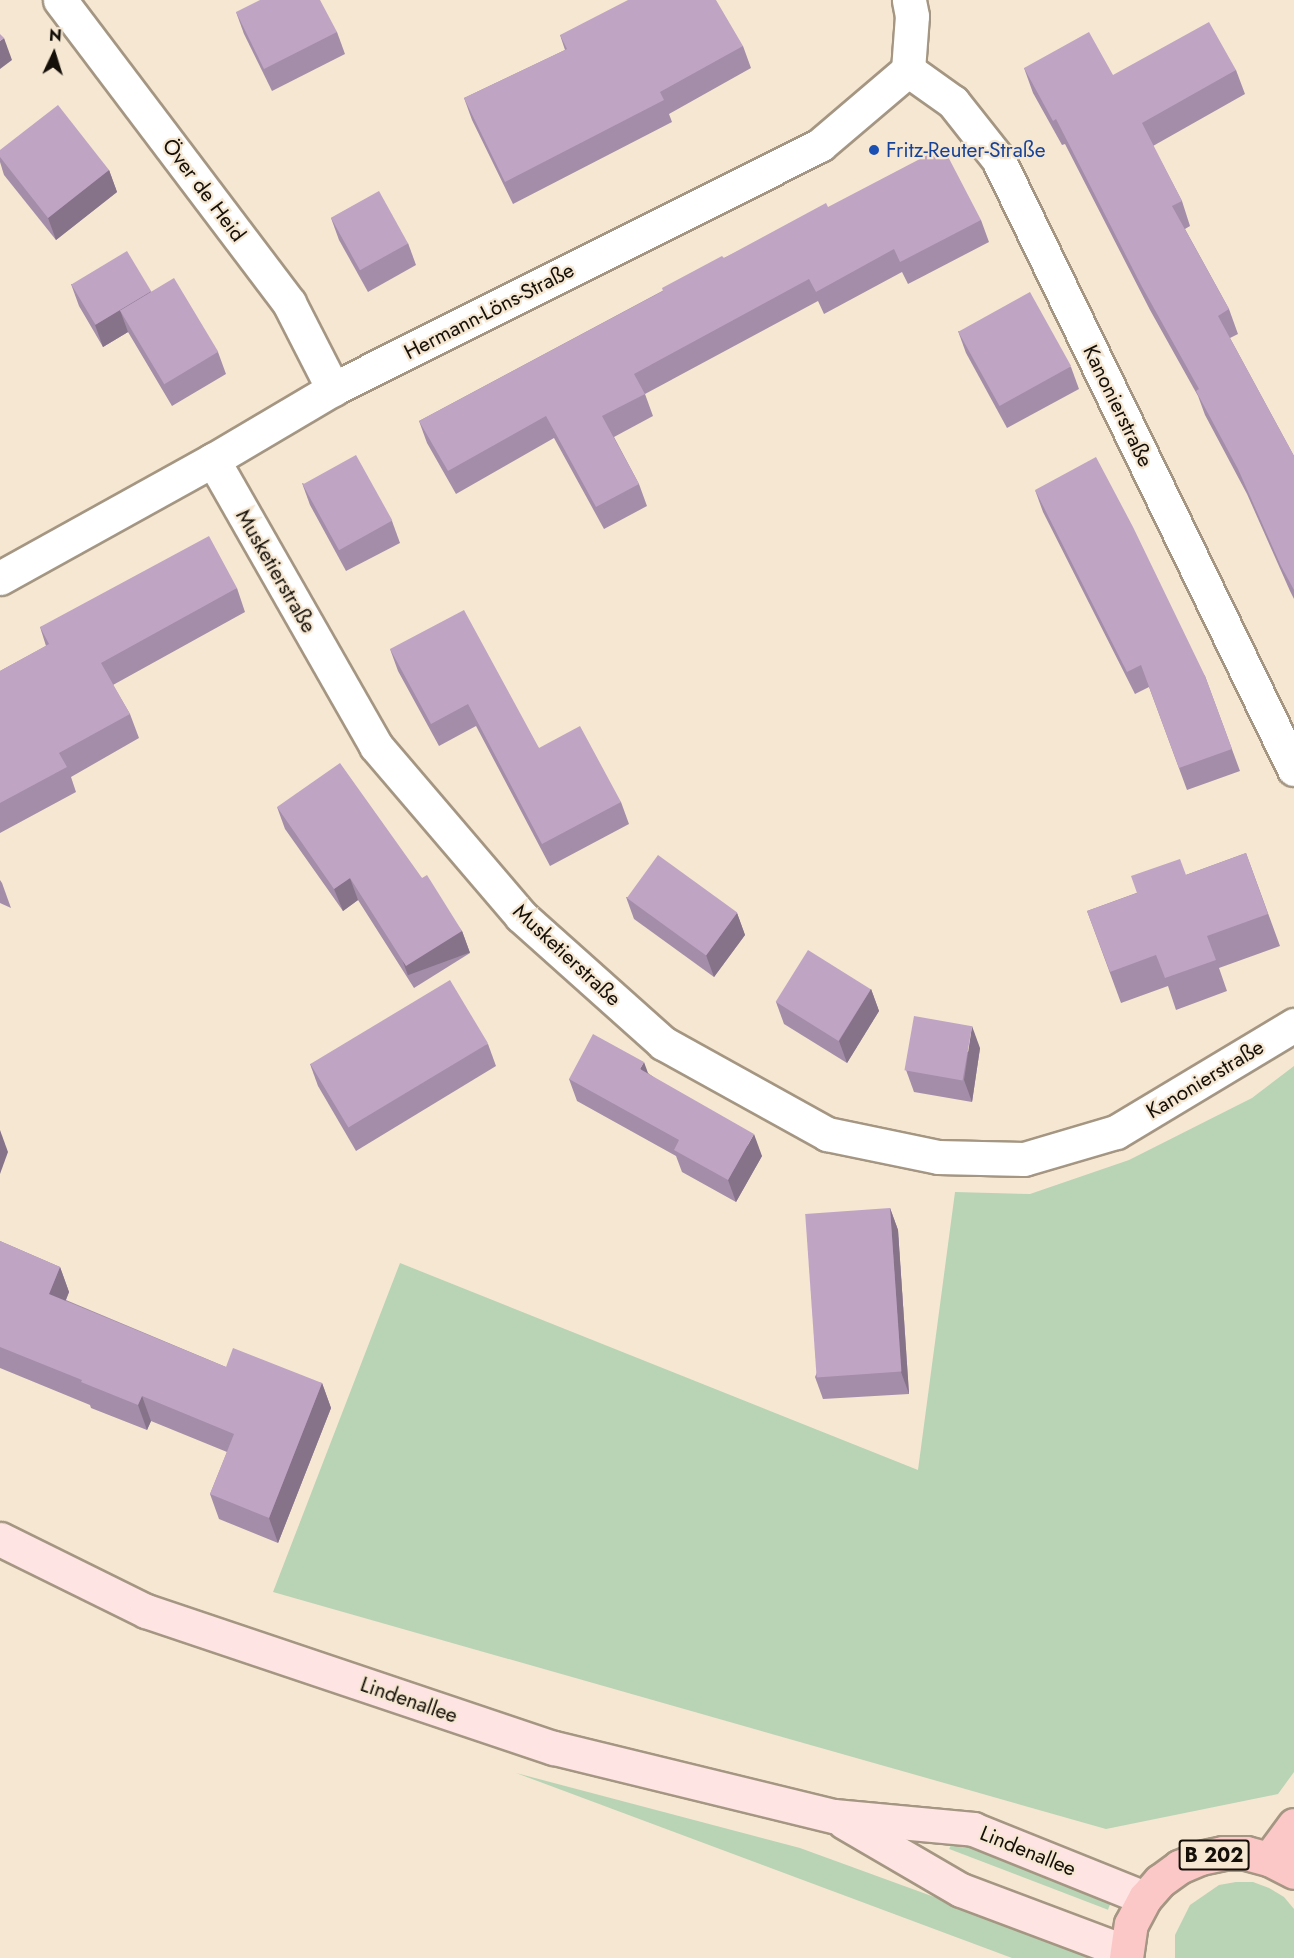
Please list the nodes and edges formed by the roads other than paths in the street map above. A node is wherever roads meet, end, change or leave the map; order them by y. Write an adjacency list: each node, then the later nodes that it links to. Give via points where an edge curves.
1 (60, 0): 4 (street, Över de Heid, via 289,303)
2 (909, 0): 3 (street, via 912,16)
3 (908, 70): 4 (street, Hermann-Löns-Straße, via 820,145); 7 (street, Kanonierstraße, via 953,102 998,159)
4 (333, 389): 5 (street, Hermann-Löns-Straße)
5 (213, 460): 6 (street, Hermann-Löns-Straße); 9 (street, Musketierstraße, via 375,746 521,916 663,1043 827,1134 938,1157 1024,1159)
6 (0, 578)
7 (1294, 769)
8 (1294, 1025): 9 (street, Kanonierstraße)
9 (1116, 1132)
10 (0, 1539): 11 (street, Lindenallee, via 146,1611 554,1748)
11 (834, 1816): 14 (street, Lindenallee, via 973,1829); 15 (street, Lindenallee, via 961,1890)
12 (1294, 1825): 13 (main road, B 202)
13 (1282, 1865): 14 (main road, B 202, via 1246,1853 1200,1858 1170,1874)
14 (1145, 1898): 15 (main road, B 202, via 1131,1924)
15 (1126, 1955)

